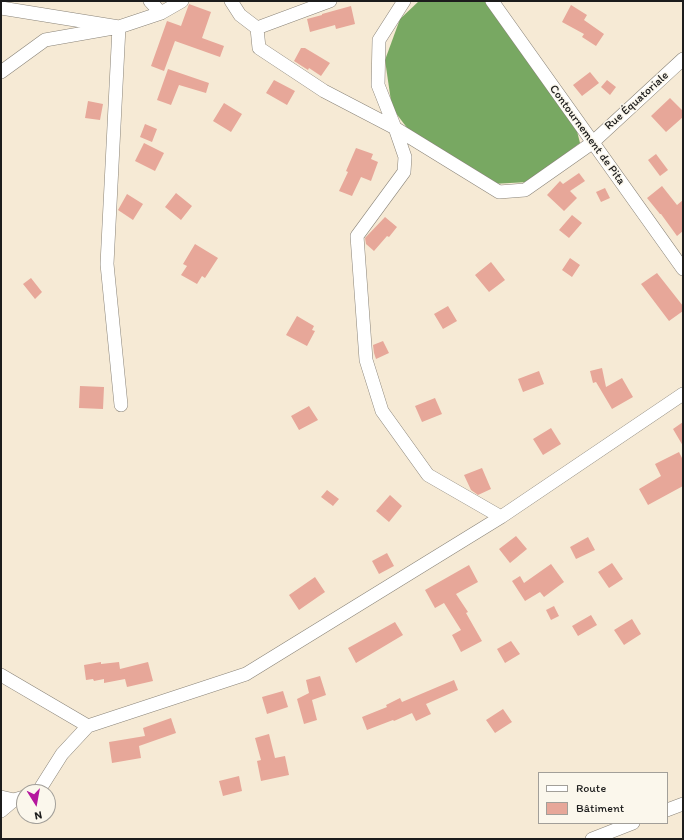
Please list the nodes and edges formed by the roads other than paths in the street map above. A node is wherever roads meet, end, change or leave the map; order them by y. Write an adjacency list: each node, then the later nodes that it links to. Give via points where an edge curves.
1 (150, 1): 8 (street)
2 (182, 1): 8 (street)
3 (231, 1): 10 (street, via 240,16)
4 (330, 1): 10 (street)
5 (404, 1): 13 (street, via 378,40 378,85)
6 (492, 1): 14 (street, Contournement de Pita)
7 (1, 8): 9 (street)
8 (161, 13): 9 (street)
9 (118, 27): 12 (street, via 45,40); 17 (street, via 107,264)
10 (257, 28): 13 (street, Rue Équatoriale, via 259,48 324,91)
11 (683, 59): 14 (street, Rue Équatoriale)
12 (1, 72)
13 (395, 128): 14 (street, Rue Équatoriale, via 499,192 525,190); 18 (street, via 405,157 404,172 357,236 366,360 382,411 428,475)
14 (592, 143): 15 (street, Contournement de Pita)
15 (683, 269)
16 (683, 394): 18 (street)
17 (122, 405)
18 (502, 517): 20 (street, via 246,674)
19 (1, 675): 20 (street)
20 (88, 726): 21 (street, via 62,754)
21 (43, 784)
22 (1, 797): 23 (street)
23 (16, 798)
24 (16, 800): 27 (street)
25 (683, 804): 26 (street)
26 (668, 810)
27 (1, 811)
28 (630, 824): 29 (street)
29 (592, 839)

